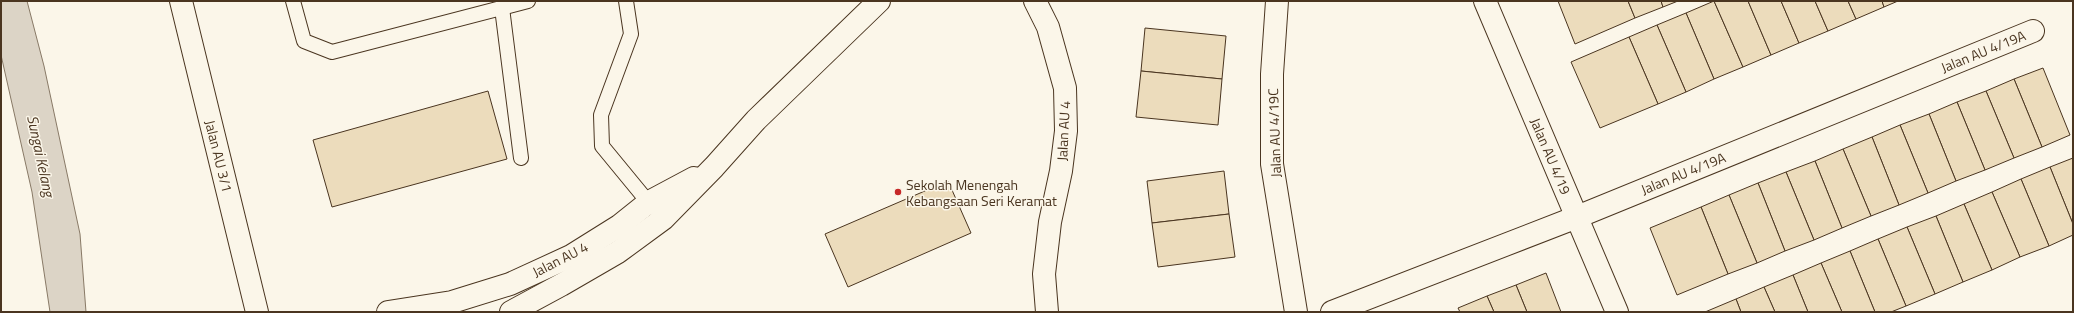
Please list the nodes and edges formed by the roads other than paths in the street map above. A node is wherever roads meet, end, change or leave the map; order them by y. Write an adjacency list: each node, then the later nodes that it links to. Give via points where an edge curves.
1 (181, 1): 16 (main road, Jalan AU 3/1)
2 (293, 1): 9 (lane, via 304,41 332,52)
3 (528, 1): 9 (lane)
4 (626, 1): 13 (lane, via 631,34 601,115 602,146)
5 (879, 1): 12 (main road, Jalan AU 4, via 756,120)
6 (1035, 1): 19 (main road, Jalan AU 4, via 1048,27 1065,88 1066,132 1050,222 1044,274)
7 (1276, 1): 20 (main road, Jalan AU 4/19C, via 1272,74 1272,164)
8 (1485, 1): 14 (main road, Jalan AU 4/19)
9 (502, 8): 11 (lane)
10 (2033, 31): 14 (main road, Jalan AU 4/19A)
11 (521, 158)
12 (714, 167): 13 (main road, Jalan AU 4); 15 (main road, Jalan AU 4)
13 (648, 202): 15 (lane); 17 (main road, Jalan AU 4, via 618,226 571,256 510,284 452,302)
14 (1577, 217): 21 (main road, Jalan AU 4/19A); 22 (main road, Jalan AU 4/19)
15 (663, 219): 18 (main road, Jalan AU 4, via 618,252)
16 (257, 312)
17 (388, 312)
18 (510, 312)
19 (1047, 312)
20 (1296, 312)
21 (1332, 312)
22 (1617, 312)

